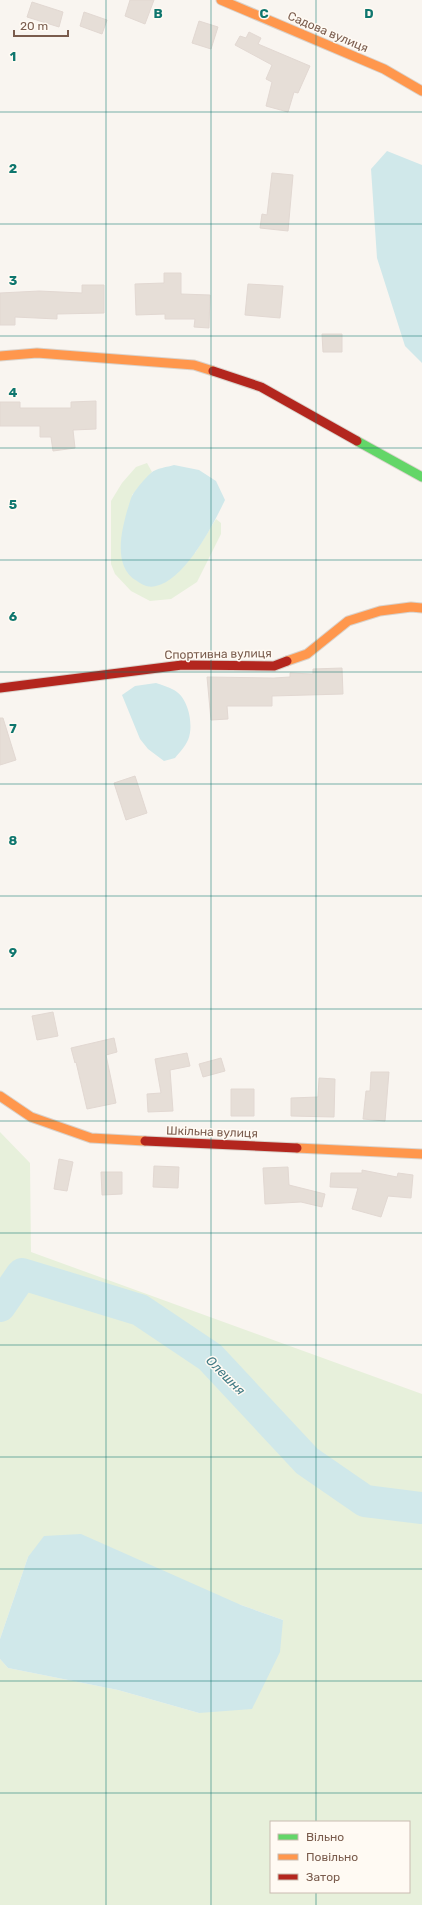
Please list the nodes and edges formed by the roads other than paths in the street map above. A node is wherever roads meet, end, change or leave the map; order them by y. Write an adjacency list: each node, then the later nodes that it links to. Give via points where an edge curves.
1 (221, 0): 2 (street, Садова вулиця, via 384,69)
2 (422, 91)
3 (0, 356): 4 (street, via 37,353 194,365 260,387)
4 (422, 477)
5 (422, 608): 6 (street, Спортивна вулиця, via 380,611 348,621 307,654 274,666 182,665)
6 (0, 688)
7 (0, 1096): 8 (street, Шкільна вулиця, via 45,1124 91,1138)
8 (422, 1154)

